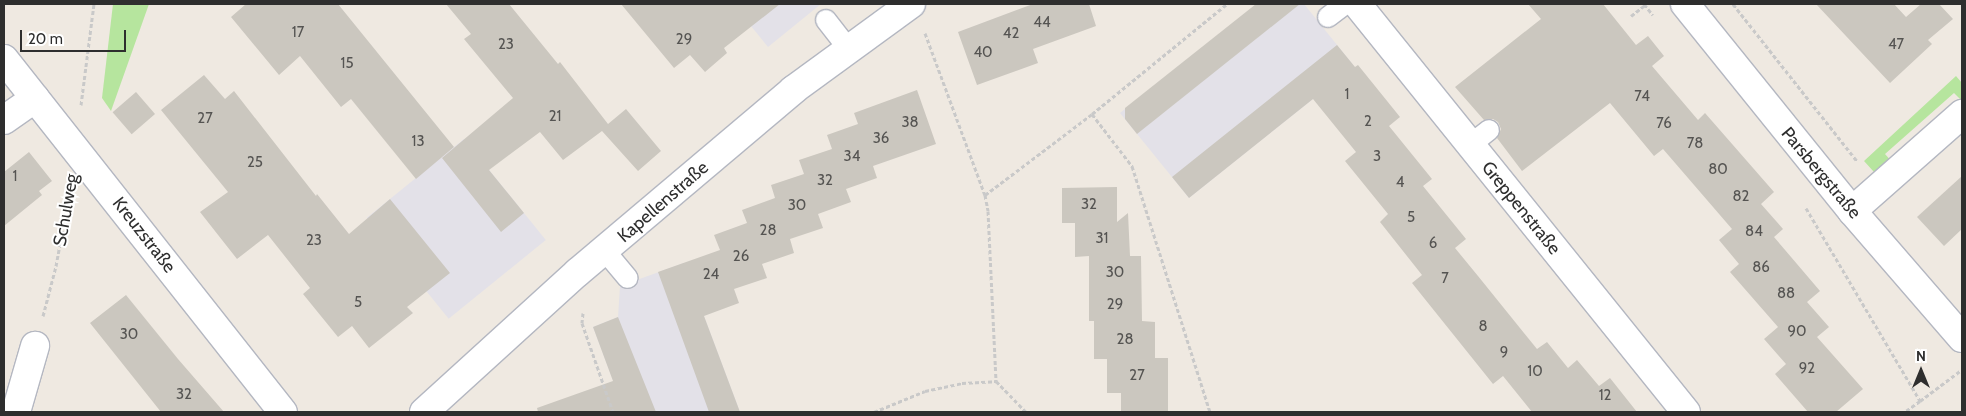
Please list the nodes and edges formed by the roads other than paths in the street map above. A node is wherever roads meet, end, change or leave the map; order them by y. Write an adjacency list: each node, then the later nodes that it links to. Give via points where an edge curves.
1 (1345, 4): 5 (lane)
2 (1357, 4): 20 (street, Greppenstraße, via 1480,137)
3 (1684, 4): 12 (street, Parsbergstraße)
4 (909, 5): 7 (street, Kapellenstraße)
5 (1328, 17)
6 (826, 20): 7 (lane)
7 (849, 49): 13 (street, Kapellenstraße, via 793,90)
8 (4, 59): 9 (street, Kreuzstraße)
9 (35, 98): 11 (street); 18 (street, Kreuzstraße)
10 (1962, 114): 12 (street)
11 (4, 120)
12 (1852, 211): 15 (street, Parsbergstraße)
13 (605, 251): 14 (lane); 19 (street, Kapellenstraße)
14 (628, 278)
15 (1962, 338)
16 (35, 346): 17 (street)
17 (16, 412)
18 (283, 412)
19 (424, 412)
20 (1686, 412)

